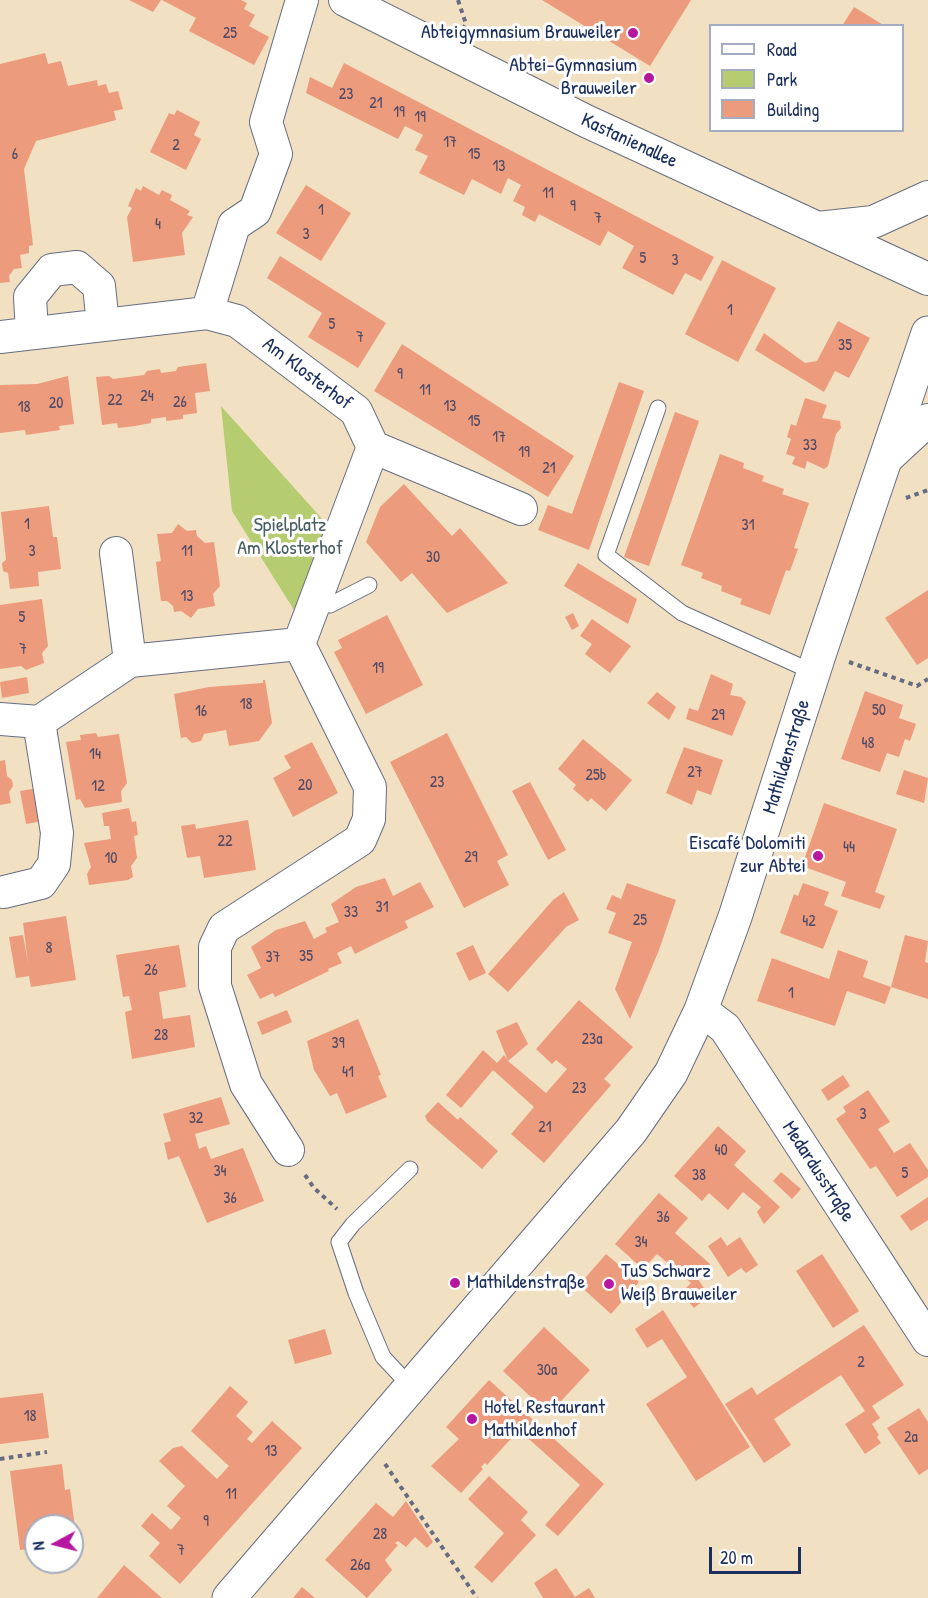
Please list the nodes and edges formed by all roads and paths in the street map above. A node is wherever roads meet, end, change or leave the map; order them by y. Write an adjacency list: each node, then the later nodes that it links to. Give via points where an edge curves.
1 (302, 0): 6 (street, via 266,122 276,154 255,211 234,225)
2 (345, 0): 4 (street, Kastanienallee, via 527,93)
3 (928, 197): 4 (street, via 873,222)
4 (818, 228): 5 (street, Kastanienallee)
5 (928, 279)
6 (207, 313): 7 (street, Am Klosterhof); 13 (street, Am Klosterhof, via 237,321 356,411)
7 (104, 325): 8 (street, Am Klosterhof); 8 (street, via 99,286 77,267 52,270 30,297)
8 (32, 333): 10 (street, Am Klosterhof)
9 (928, 333): 14 (street, Mathildenstraße)
10 (0, 337)
11 (658, 408): 21 (lane, via 606,555 681,613)
12 (928, 420): 14 (street)
13 (373, 447): 15 (street); 18 (street)
14 (887, 458): 21 (street, Mathildenstraße)
15 (521, 508)
16 (116, 554): 20 (street)
17 (369, 585): 18 (lane, via 330,605)
18 (315, 601): 19 (street)
19 (299, 644): 20 (street); 27 (street, via 370,787 369,819 360,840 224,928 215,947 215,986 246,1084)
20 (130, 661): 24 (street)
21 (817, 662): 22 (path, via 917,686); 26 (street, Mathildenstraße)
22 (928, 679)
23 (0, 719): 24 (street)
24 (39, 722): 25 (street, via 57,833 54,864 40,883)
25 (4, 892)
26 (701, 1010): 30 (street, Medardusstraße, via 725,1028); 31 (street, Mathildenstraße, via 671,1073 631,1131)
27 (288, 1150): 29 (path, via 314,1188)
28 (410, 1169): 29 (lane)
29 (353, 1224): 31 (lane, via 339,1242 356,1293 383,1357)
30 (928, 1340)
31 (411, 1387): 32 (street, Mathildenstraße)
32 (368, 1439): 35 (street, Mathildenstraße); 36 (path)
33 (47, 1452): 34 (path)
34 (0, 1459)
35 (229, 1598)
36 (477, 1598)

